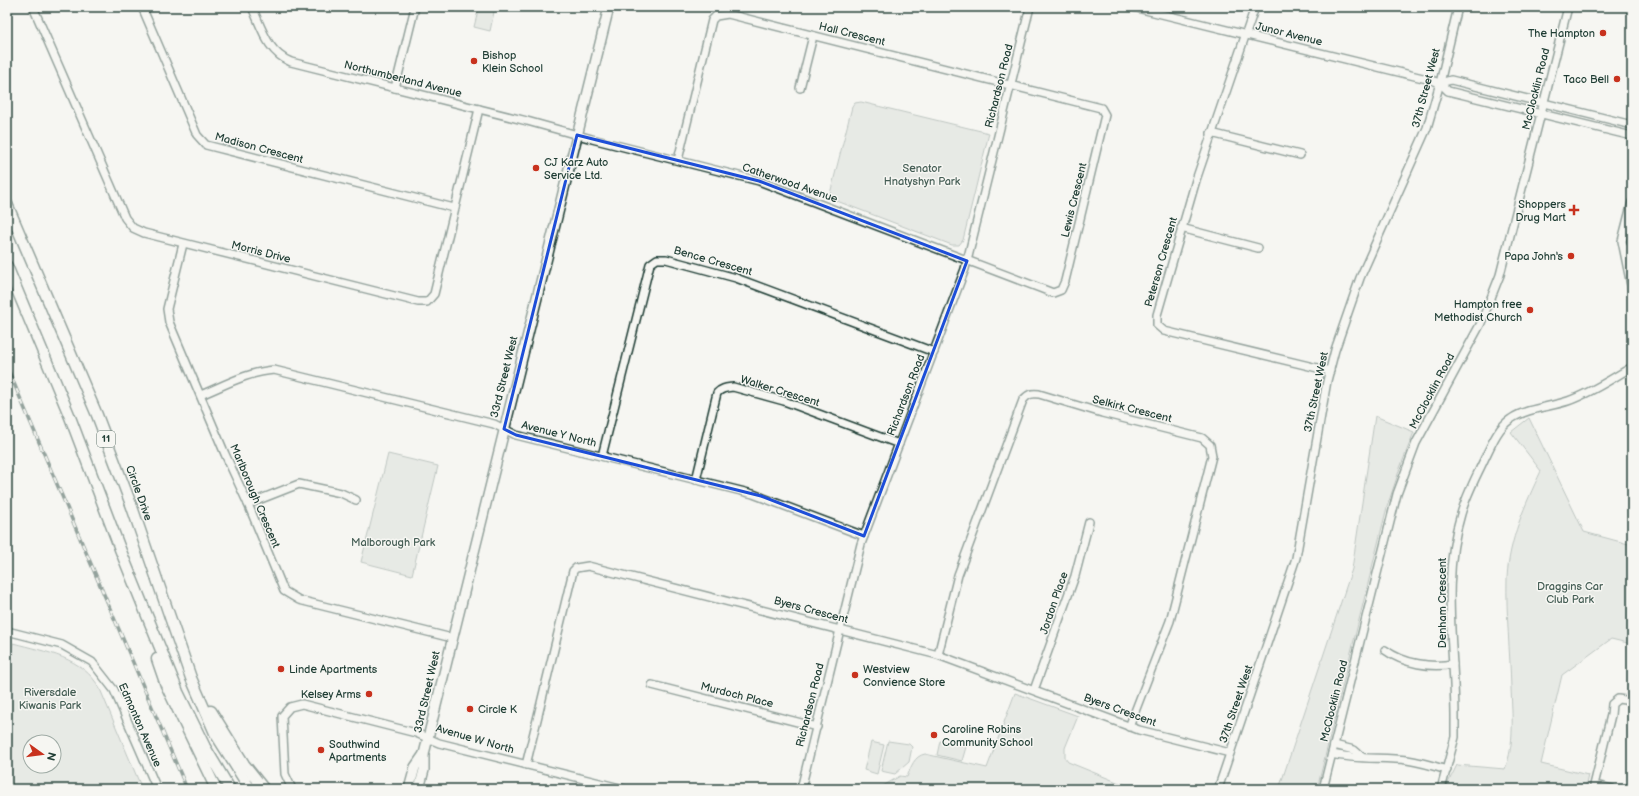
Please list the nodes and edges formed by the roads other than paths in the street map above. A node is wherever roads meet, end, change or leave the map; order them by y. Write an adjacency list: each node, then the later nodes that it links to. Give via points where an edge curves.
1 (33, 7): 31 (street, Morris Drive, via 125,218 133,228 144,233)
2 (142, 7): 28 (street, Madison Crescent, via 197,135 206,145)
3 (252, 7): 15 (street, Northumberland Avenue, via 270,46 281,58)
4 (415, 7): 15 (street)
5 (609, 7): 22 (main road, 33rd Street West)
6 (1030, 7): 14 (street, Richardson Road)
7 (1133, 7): 11 (street, Junor Avenue)
8 (1255, 7): 11 (street, Peterson Crescent)
9 (1458, 7): 13 (street, 37th Street West)
10 (1568, 7): 17 (street, McClocklin Road)
11 (1245, 35): 13 (street, Junor Avenue); 21 (street, Peterson Crescent)
12 (812, 36): 14 (street, Hall Crescent); 16 (street); 25 (street, Hall Crescent, via 728,14 716,16 712,20)
13 (1440, 83): 17 (street, Junor Avenue, via 1451,80); 19 (street, Junor Avenue, via 1448,91); 39 (street, 37th Street West, via 1423,138 1352,298)
14 (1011, 85): 34 (street, Richardson Road); 34 (street, Lewis Crescent, via 1101,108 1105,115 1065,281 1061,290 1053,294)
15 (395, 88): 18 (street, Northumberland Avenue)
16 (800, 88)
17 (1544, 103): 19 (street, McClocklin Road); 20 (street, Junor Avenue)
18 (479, 109): 22 (street, Northumberland Avenue); 28 (street, Morris Drive)
19 (1541, 113): 23 (street, Junor Avenue); 63 (street, McClocklin Road, via 1495,292 1416,443 1401,482)
20 (1632, 125)
21 (1211, 133): 24 (street); 29 (street, Peterson Crescent)
22 (577, 135): 25 (street, Catherwood Avenue); 41 (main road, 33rd Street West)
23 (1632, 136)
24 (1300, 155)
25 (678, 160): 34 (street, Catherwood Avenue, via 767,184)
26 (1632, 202): 33 (street, via 1622,241)
27 (7, 204): 56 (highway, Circle Drive / 11, via 97,416 132,507)
28 (454, 208): 31 (street, Morris Drive, via 434,294 427,302 422,303)
29 (1181, 228): 32 (street); 39 (street, Peterson Crescent, via 1157,314 1159,328)
30 (1632, 241): 33 (street)
31 (183, 244): 40 (street, Marlborough Crescent, via 167,309 172,329)
32 (1258, 248)
33 (1626, 256): 36 (street)
34 (967, 260): 37 (street, Richardson Road)
35 (7, 266): 49 (highway, 11, via 70,417)
36 (1632, 290)
37 (934, 352): 42 (street, Richardson Road); 43 (street, Bence Crescent, via 736,278 666,259 657,260 650,264)
38 (1632, 367): 55 (street, Denham Crescent, via 1578,397 1519,414 1505,423 1498,433 1466,500 1456,532 1451,563)
39 (1330, 371): 64 (street, 37th Street West, via 1296,558)
40 (201, 395): 41 (street, Avenue Y North, via 247,376 274,370 494,424); 46 (street, Marlborough Crescent)
41 (504, 429): 43 (street, Avenue Y North, via 516,435); 52 (main road, 33rd Street West)
42 (899, 444): 44 (street, Walker Crescent, via 784,401 733,387 725,388 717,392); 48 (street, Richardson Road)
43 (602, 456): 44 (street, Avenue Y North)
44 (696, 480): 48 (street, Avenue Y North, via 761,496)
45 (356, 500): 46 (street, via 341,493 299,484)
46 (248, 504): 52 (street, Marlborough Crescent, via 284,591 299,600)
47 (1089, 522): 58 (street, Jordon Place, via 1075,576)
48 (864, 536): 50 (street, Richardson Road)
49 (120, 549): 73 (highway, via 166,685); 74 (highway, 11, via 178,692 205,747)
50 (840, 629): 54 (street, Byers Crescent); 61 (street, Richardson Road); 68 (street, Byers Crescent, via 588,566 576,568 573,571)
51 (7, 631): 72 (street, Edmonton Avenue, via 62,645 92,662 114,690)
52 (452, 638): 62 (main road, 33rd Street West)
53 (1386, 650): 55 (street, via 1408,661 1437,665)
54 (938, 655): 58 (street, Byers Crescent); 60 (street, Selkirk Crescent, via 958,575 1026,396 1039,394 1202,438 1210,445 1212,456 1175,606)
55 (1453, 664): 69 (street, Denham Crescent, via 1456,725)
56 (191, 678): 75 (highway, Circle Drive / 11, via 215,733); 76 (highway, via 244,764)
57 (652, 685): 61 (street, Murdoch Place)
58 (1034, 690): 60 (street, Byers Crescent)
59 (1632, 701): 71 (street, via 1618,699 1612,704)
60 (1129, 726): 64 (street, Byers Crescent)
61 (817, 727): 81 (street, Richardson Road)
62 (428, 738): 65 (main road, 33rd Street West); 68 (street, Avenue W North); 77 (street, Avenue W North, via 377,722 302,704 290,707 282,716 282,727 285,774)
63 (1334, 746): 66 (street, McClocklin Road); 67 (street, via 1354,750)
64 (1230, 753): 82 (street, 37th Street West)
65 (424, 754): 78 (main road, 33rd Street West, via 415,767); 79 (main road, 33rd Street West, via 424,770)
66 (1332, 754): 67 (street, via 1351,758); 83 (street, McClocklin Road)
67 (1362, 757): 69 (street, via 1406,760)
68 (526, 765): 70 (street, Avenue W North)
69 (1447, 770): 84 (street, Denham Crescent)
70 (593, 785): 80 (street, Avenue W North)
71 (1594, 787): 85 (street)
72 (157, 789)
73 (216, 789)
74 (230, 789)
75 (250, 789)
76 (264, 789)
77 (292, 789)
78 (409, 789)
79 (419, 789)
80 (624, 789)
81 (801, 789)
82 (1218, 789)
83 (1323, 789)
84 (1441, 789)
85 (1612, 789)

